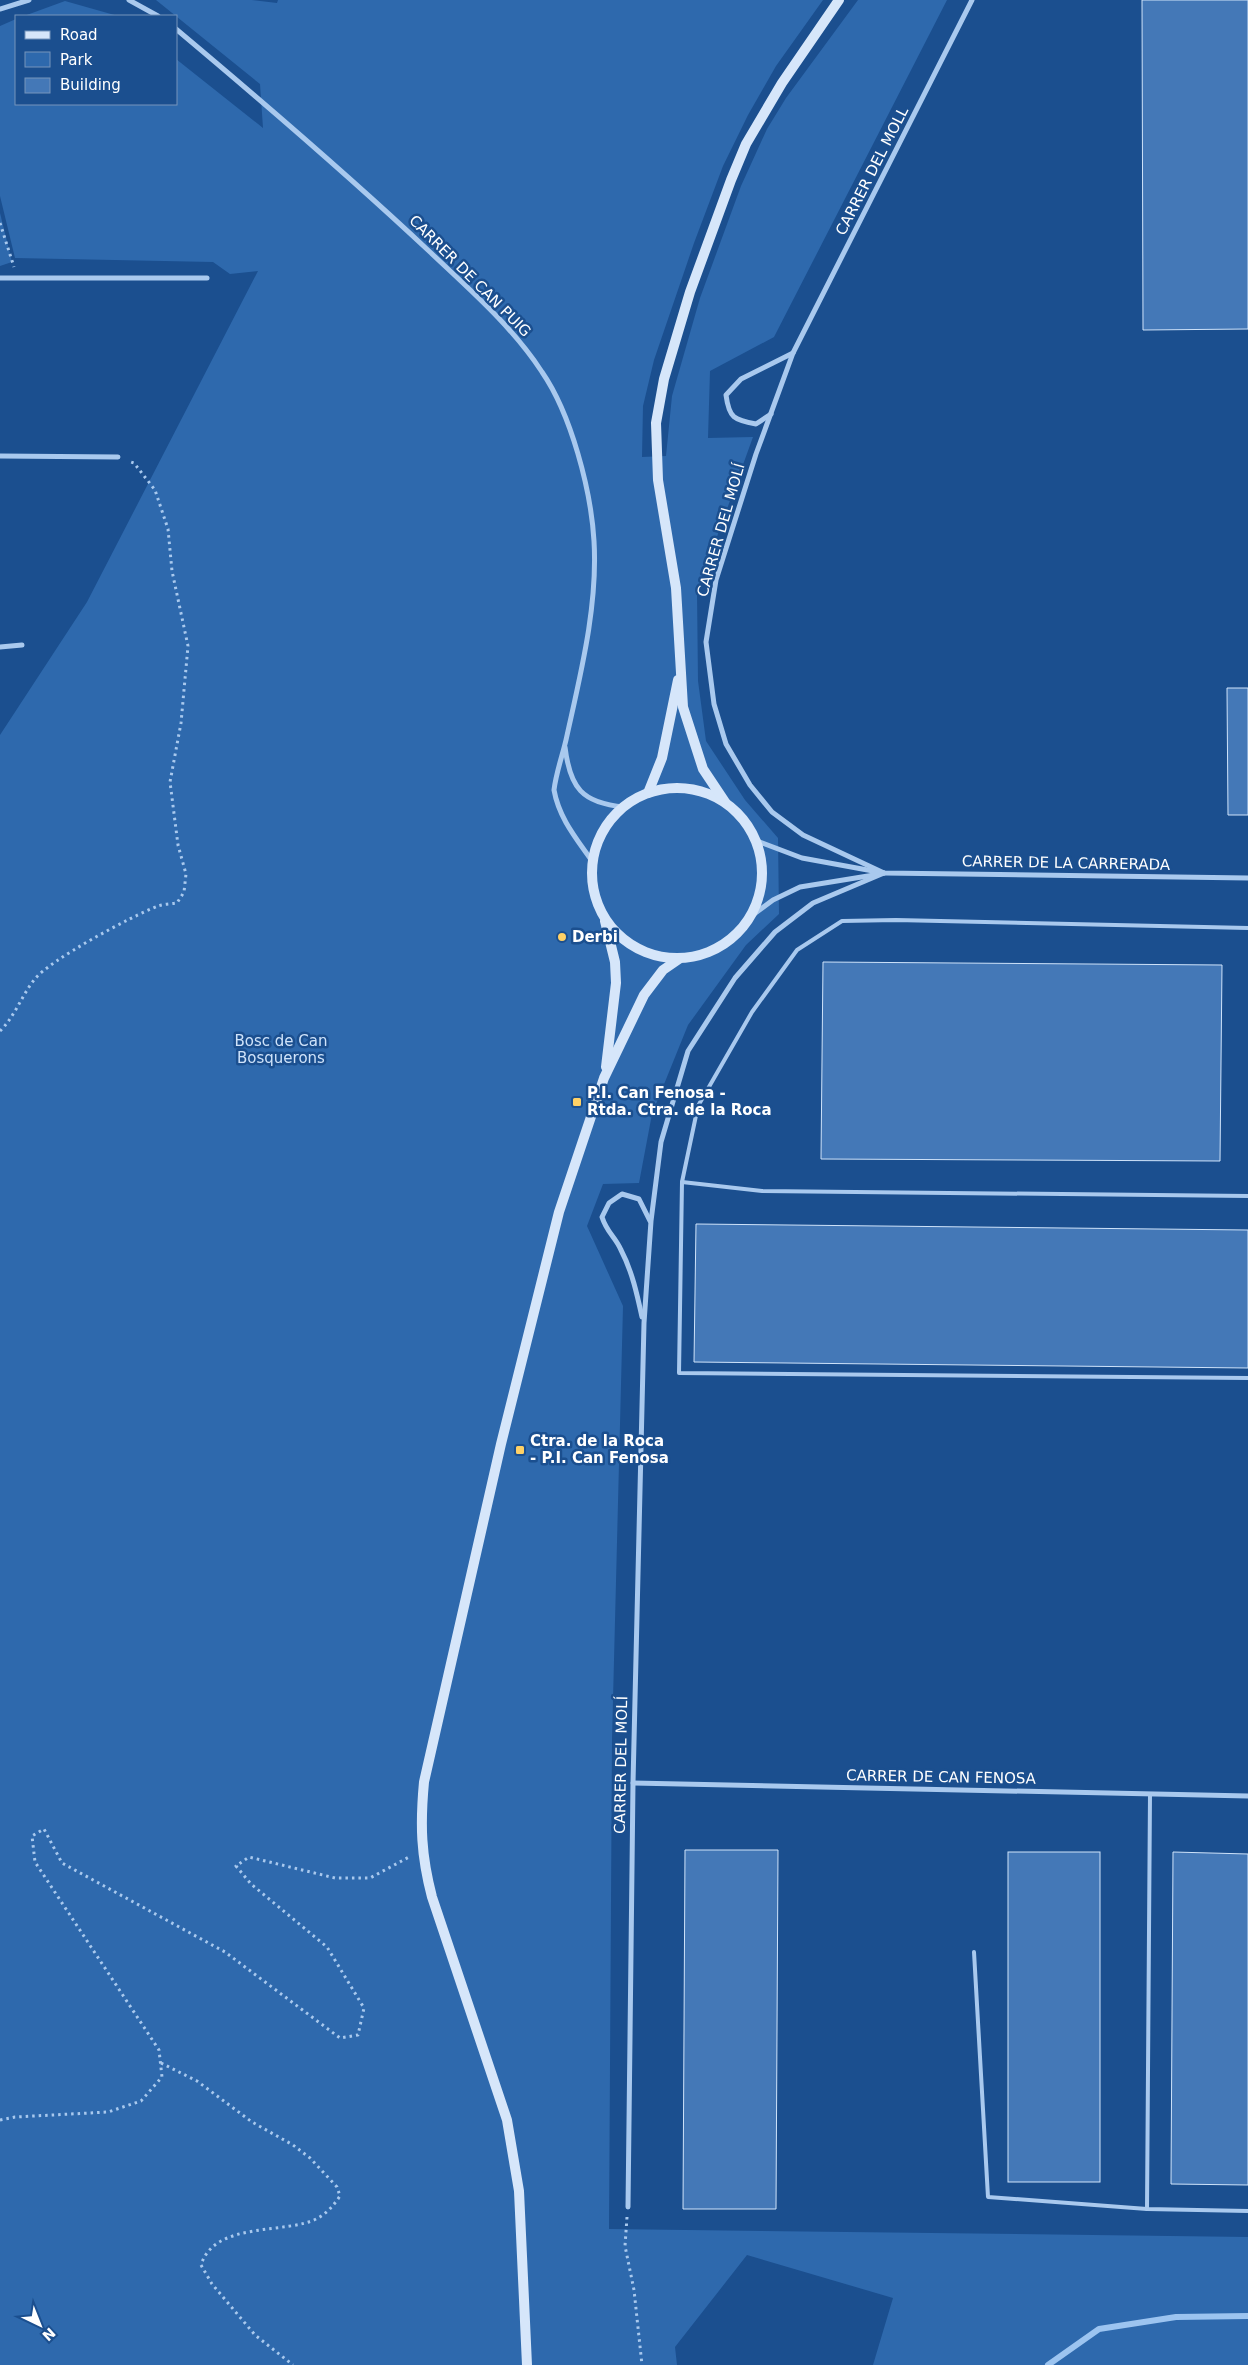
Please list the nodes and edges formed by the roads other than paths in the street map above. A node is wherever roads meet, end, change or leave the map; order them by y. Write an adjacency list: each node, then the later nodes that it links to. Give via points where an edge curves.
1 (29, 0): 5 (street)
2 (129, 0): 6 (street)
3 (839, 0): 16 (street, via 746,144 693,283 663,385 656,422 655,452 676,588)
4 (972, 0): 10 (street, CARRER DEL MOLL)
5 (0, 9)
6 (156, 15)
7 (178, 31): 17 (street, CARRER DE CAN PUIG, via 386,210 494,315 543,373 569,432 586,483 594,540 589,619)
8 (0, 278): 9 (street)
9 (207, 278)
10 (793, 353): 11 (street, CARRER DEL MOLÍ); 11 (street, via 741,379 726,395 728,411 738,420 756,424)
11 (771, 414): 23 (street, CARRER DEL MOLÍ, via 716,580 706,642 714,704 726,744 750,785 772,812 803,835)
12 (0, 456): 13 (street)
13 (118, 457)
14 (22, 645): 15 (street)
15 (0, 647)
16 (681, 667): 18 (street, via 662,758); 19 (street, via 683,707 703,769)
17 (565, 744): 20 (street, CARRER DE CAN PUIG, via 568,772 585,794 596,802); 22 (street, CARRER DE CAN PUIG, via 556,773 554,790 557,806 565,824)
18 (648, 792): 19 (street, via 691,789); 20 (street)
19 (726, 802): 21 (street)
20 (624, 806): 22 (street, via 608,827)
21 (757, 841): 23 (street, CARRER DE LA CARRERADA, via 802,858); 25 (street, via 763,868 762,881)
22 (592, 861): 26 (street, via 593,888)
23 (884, 873): 24 (street, CARRER DE LA CARRERADA); 25 (street, CARRER DE LA CARRERADA, via 800,887 772,900); 32 (street, CARRER DEL MOLÍ, via 813,903 775,932 735,978 688,1051 661,1142)
24 (1248, 878)
25 (750, 917): 28 (street, via 723,944)
26 (605, 921): 28 (street, via 629,944 661,957); 29 (street, via 616,983)
27 (1248, 928): 30 (lane, via 842,921 798,950 752,1012 698,1106)
28 (678, 959): 29 (street, via 663,970 644,995)
29 (604, 1078): 42 (street, via 558,1212 424,1782 421,1850 432,1897 506,2120 519,2191)
30 (682, 1182): 31 (lane, via 762,1191); 34 (lane, via 679,1373)
31 (1248, 1196)
32 (651, 1221): 33 (street, CARRER DEL MOLÍ); 33 (street, CARRER DEL MOLÍ, via 639,1199 622,1194 609,1203 602,1217 606,1230 621,1248 631,1272)
33 (644, 1322): 35 (street, CARRER DEL MOLÍ)
34 (1248, 1378)
35 (633, 1783): 36 (street, CARRER DE CAN FENOSA); 39 (street, CARRER DEL MOLÍ)
36 (1150, 1794): 37 (street, CARRER DE CAN FENOSA); 40 (lane)
37 (1248, 1796)
38 (974, 1952): 40 (lane, via 988,2197)
39 (628, 2207)
40 (1148, 2209): 41 (lane)
41 (1248, 2211)
42 (527, 2365)

